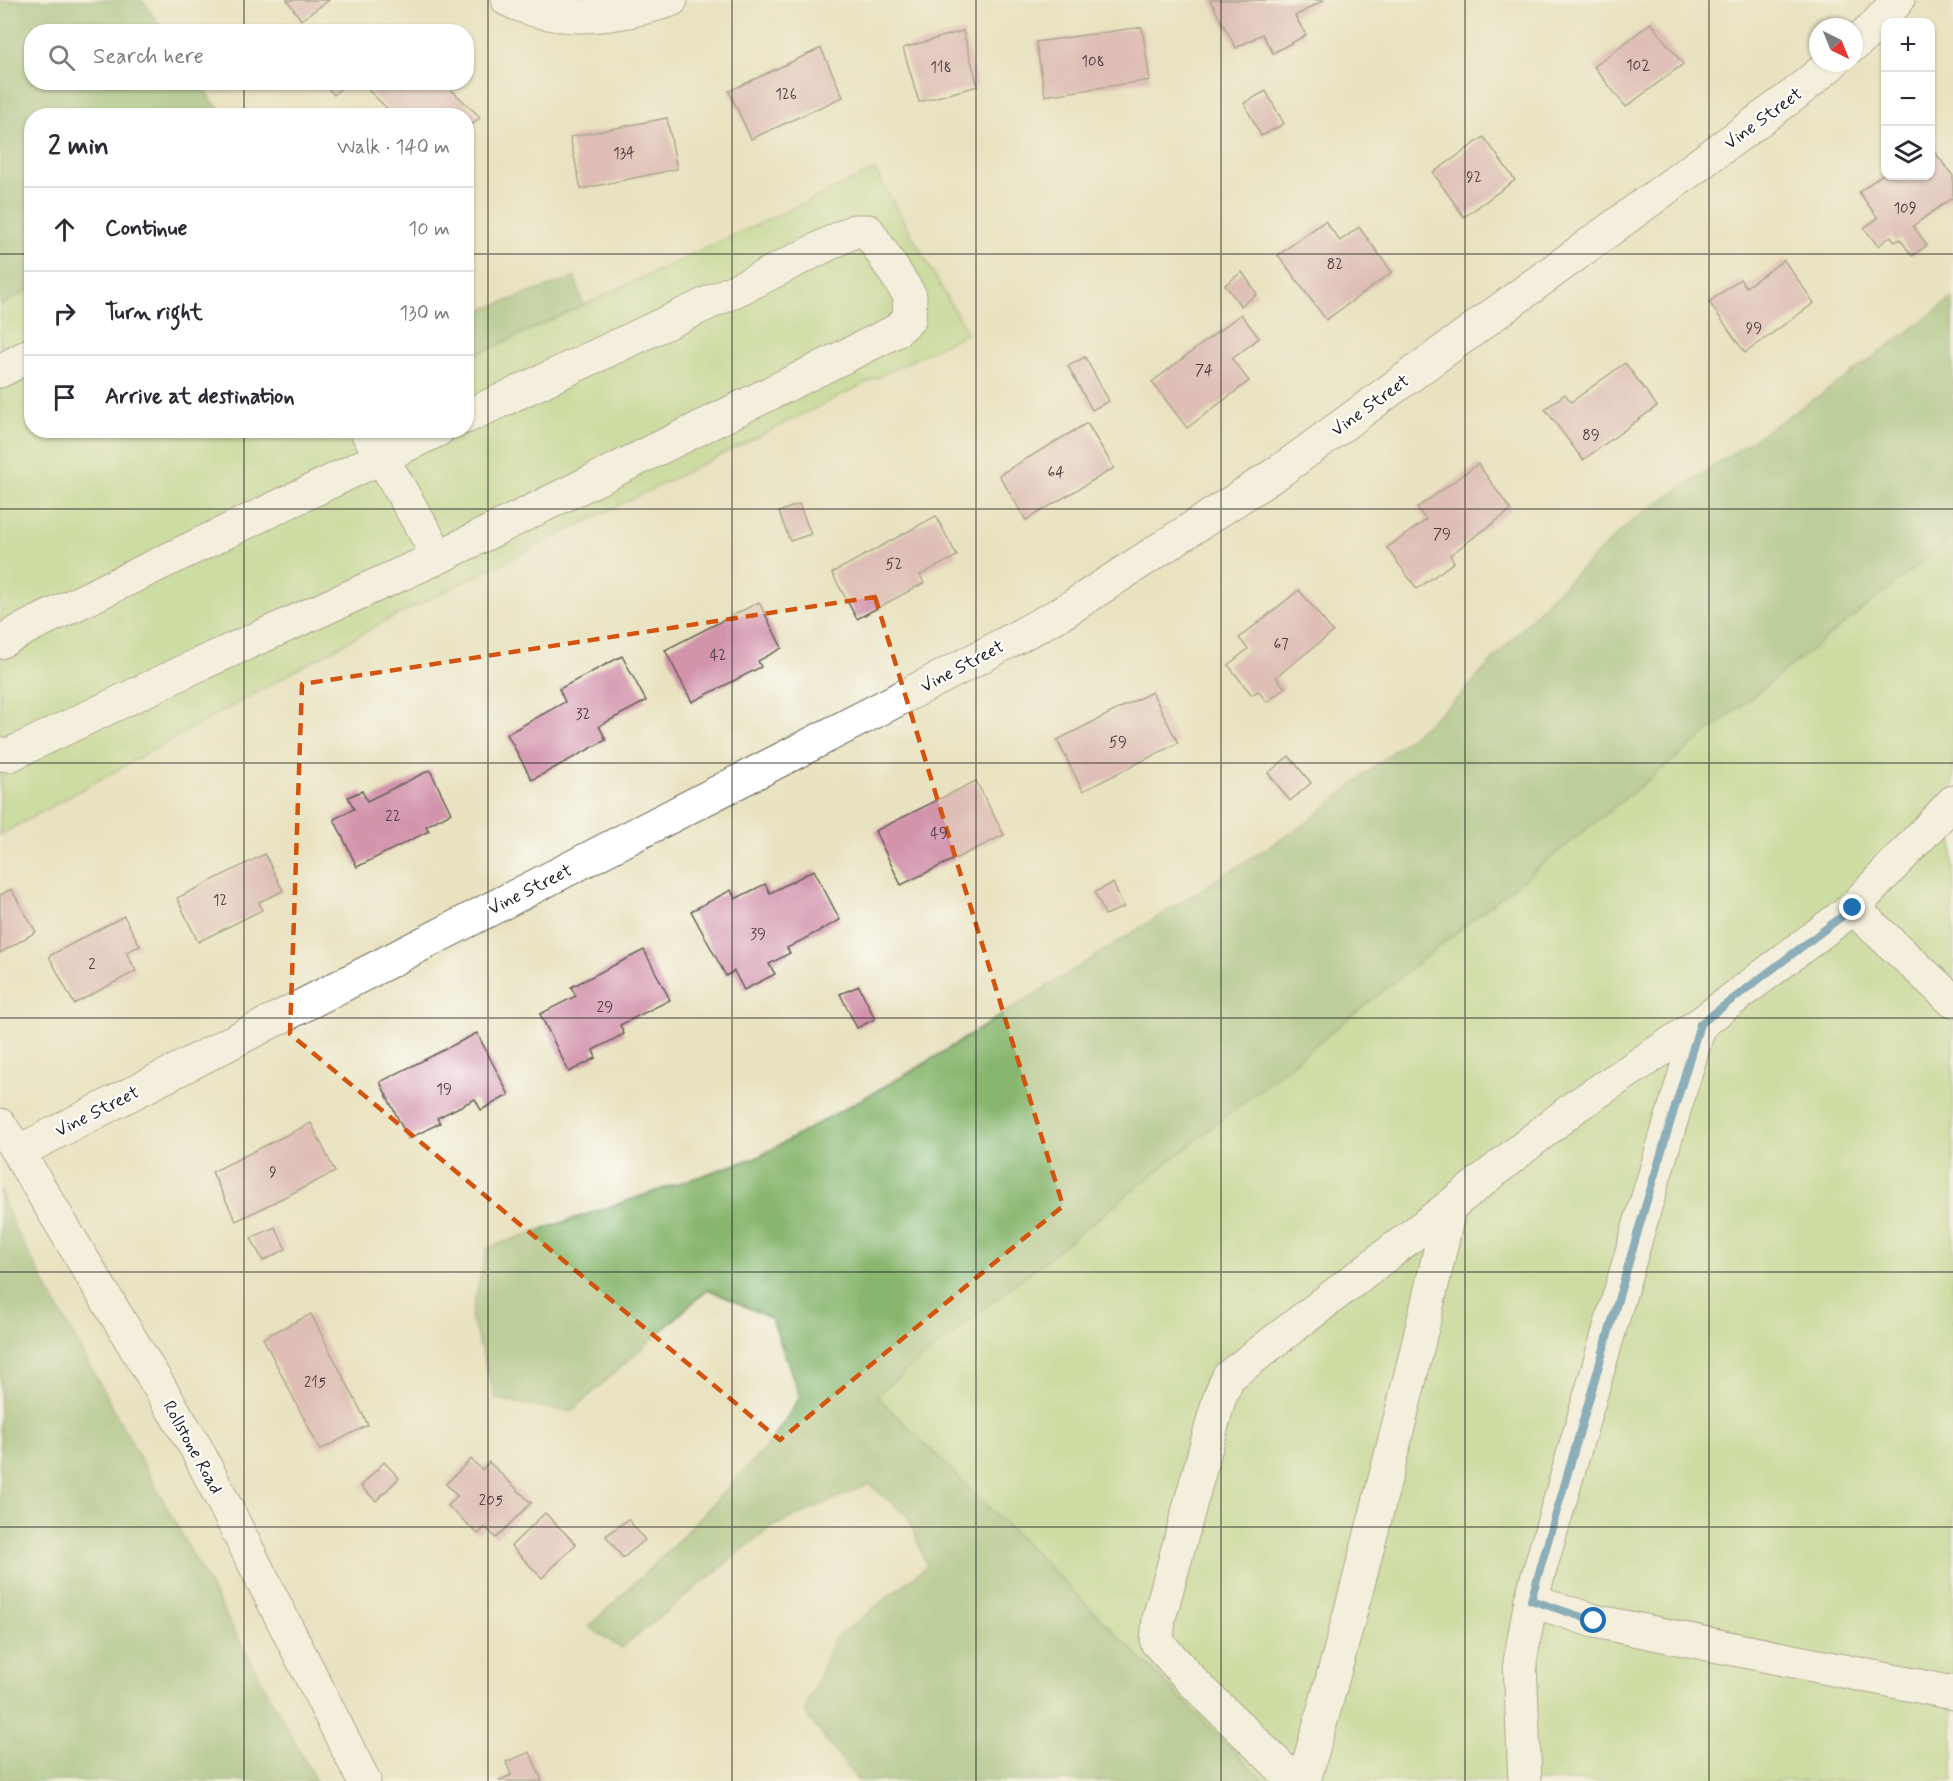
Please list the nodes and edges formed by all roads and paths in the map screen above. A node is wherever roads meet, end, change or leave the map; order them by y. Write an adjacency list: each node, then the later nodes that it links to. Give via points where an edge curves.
1 (508, 0): 2 (street, via 546,14 590,16 614,15)
2 (671, 0)
3 (1898, 0): 4 (street)
4 (1863, 37)
5 (1821, 72): 19 (street, Vine Street, via 1280,471 1065,611)
6 (24, 358): 7 (street)
7 (0, 371)
8 (474, 413): 11 (street, via 854,231 868,231 910,296 909,319 896,331)
9 (401, 438): 10 (street)
10 (374, 444): 11 (street); 12 (street)
11 (439, 558): 13 (street, via 198,665 9,755)
12 (0, 642)
13 (0, 754)
14 (1953, 802): 15 (street)
15 (1853, 908): 16 (street); 17 (street)
16 (1953, 1001)
17 (1700, 1024): 20 (street, via 1576,1106); 21 (street)
18 (0, 1125): 19 (street, Rollstone Road)
19 (18, 1152): 23 (street, Rollstone Road, via 196,1448)
20 (1450, 1206): 24 (street, via 1228,1377 1159,1618 1157,1642); 25 (street, via 1410,1381)
21 (1531, 1600): 22 (street, via 1594,1621); 26 (street, via 1520,1662)
22 (1953, 1693)
23 (364, 1781)
24 (1295, 1781)
25 (1304, 1781)
26 (1525, 1781)

